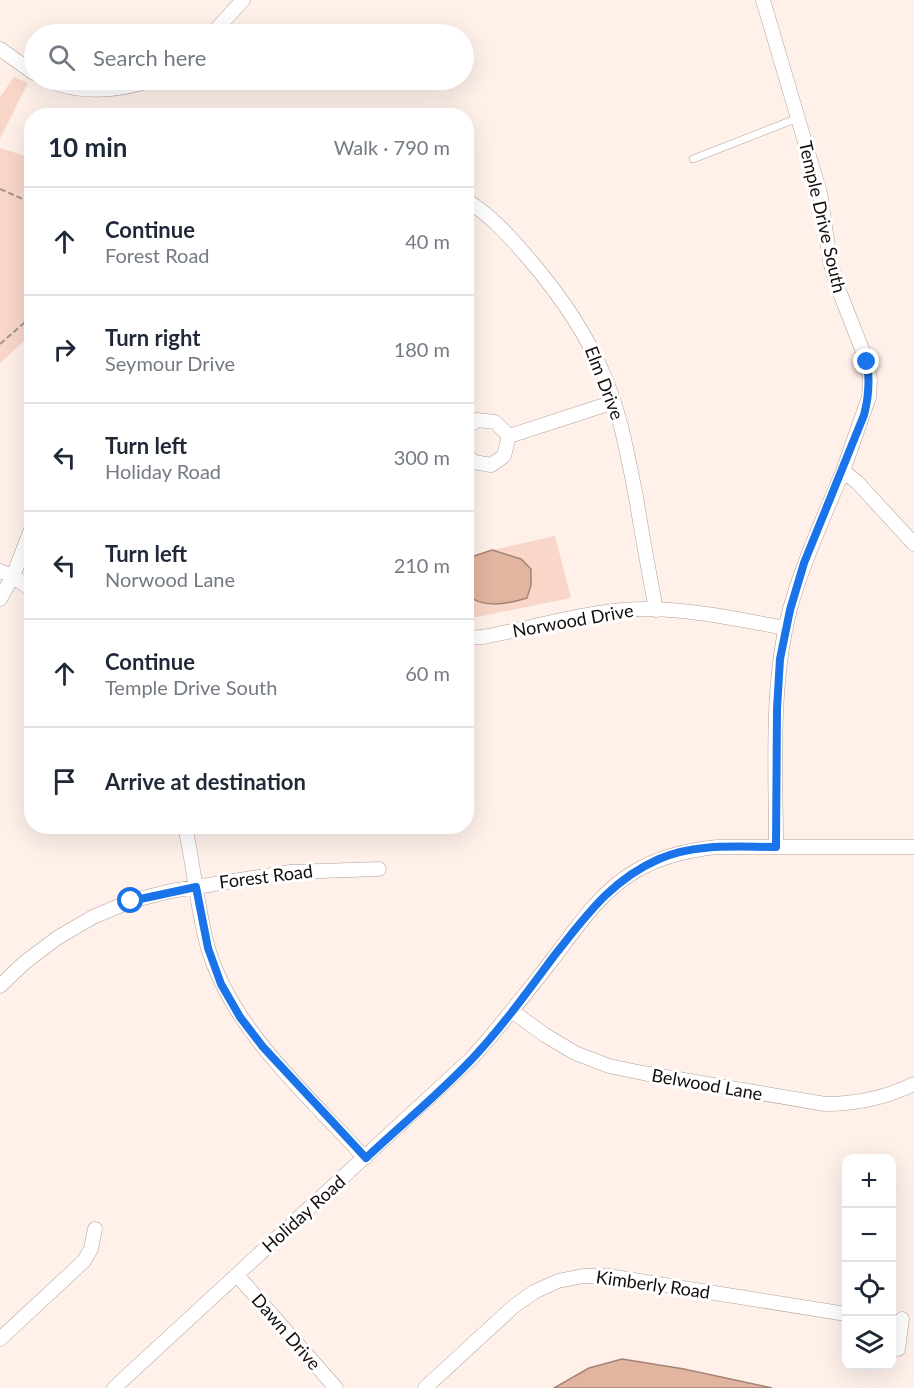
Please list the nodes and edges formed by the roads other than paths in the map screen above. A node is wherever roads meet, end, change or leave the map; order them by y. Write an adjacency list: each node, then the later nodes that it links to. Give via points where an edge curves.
1 (243, 0): 3 (street)
2 (763, 0): 6 (street, Temple Drive South)
3 (221, 24)
4 (0, 49): 5 (street)
5 (24, 66)
6 (798, 118): 7 (lane); 13 (street, Temple Drive South, via 820,193 836,283 867,362 870,380 864,415)
7 (693, 159)
8 (474, 205): 9 (street, Elm Drive, via 502,228 563,301 586,338)
9 (614, 402): 11 (street); 19 (street, Elm Drive, via 629,460)
10 (474, 422): 11 (street, via 495,422)
11 (510, 436): 12 (street, via 504,456 491,465)
12 (474, 462)
13 (843, 471): 15 (street); 20 (street, Temple Drive South, via 804,563)
14 (24, 542): 16 (street)
15 (914, 544)
16 (7, 574): 17 (street); 18 (street)
17 (24, 585)
18 (0, 600)
19 (656, 610): 20 (street, Norwood Drive, via 682,610); 21 (street, Norwood Drive, via 615,612)
20 (786, 628): 23 (street, Temple Drive South, via 777,709)
21 (474, 638)
22 (186, 834): 26 (street)
23 (776, 847): 24 (street, Holiday Road); 28 (street, Holiday Road, via 689,850 634,871 610,888 591,909)
24 (914, 847)
25 (379, 869): 26 (street, Forest Road, via 290,872)
26 (196, 887): 27 (street, Forest Road, via 131,901 93,917 57,938); 30 (street, via 208,948 221,984 240,1017)
27 (0, 986)
28 (512, 1011): 29 (street, Belwood Lane, via 575,1053 643,1073 825,1104 877,1099); 30 (street, Holiday Road, via 471,1059)
29 (914, 1084)
30 (366, 1158): 32 (street, Holiday Road)
31 (95, 1229): 35 (street, via 84,1261)
32 (237, 1275): 37 (street, Holiday Road); 38 (street, Dawn Drive)
33 (842, 1313): 39 (street, Kimberly Road, via 609,1276 583,1276 558,1281 534,1292)
34 (902, 1318): 36 (street)
35 (0, 1338)
36 (898, 1349)
37 (114, 1388)
38 (336, 1388)
39 (425, 1388)

